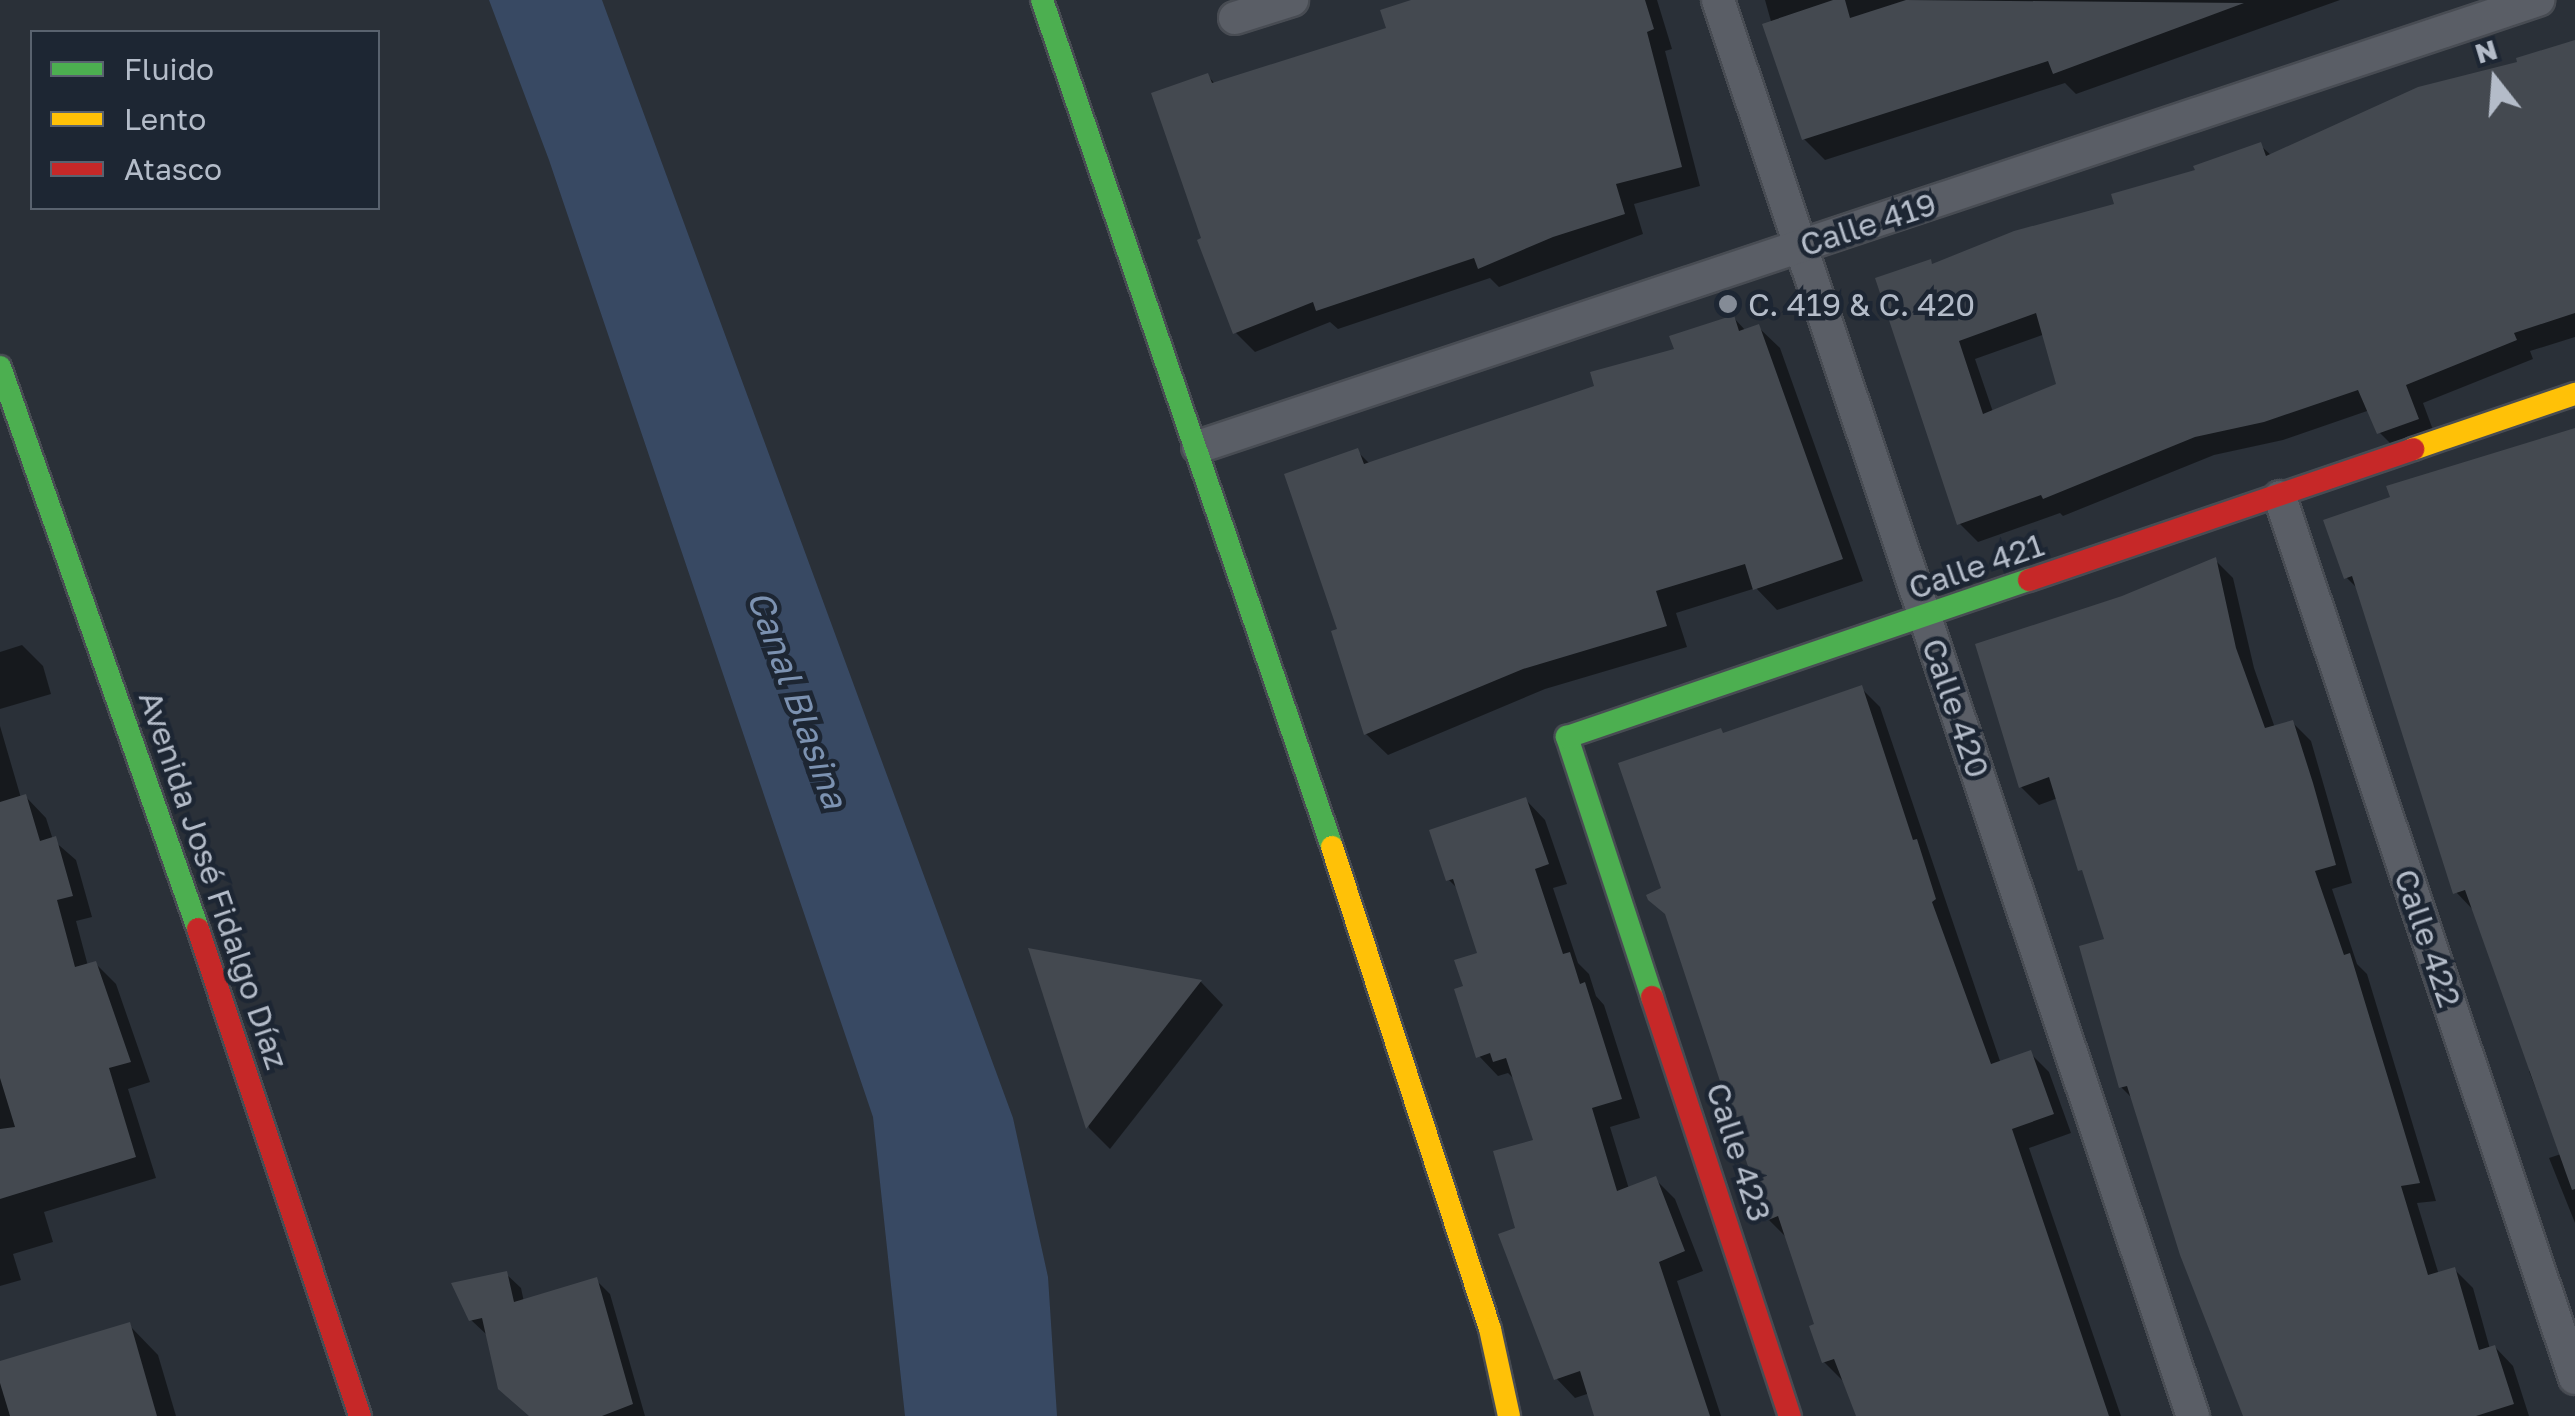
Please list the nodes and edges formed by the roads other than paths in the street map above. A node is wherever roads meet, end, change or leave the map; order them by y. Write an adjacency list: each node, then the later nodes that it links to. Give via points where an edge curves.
1 (1042, 0): 9 (street)
2 (1292, 0): 5 (street)
3 (1718, 0): 6 (street, Calle 420)
4 (2538, 0): 6 (street, Calle 419)
5 (1235, 18)
6 (1802, 246): 9 (street, Calle 419); 11 (street, Calle 420)
7 (0, 367): 14 (street, Avenida José Fidalgo Díaz)
8 (2575, 394): 10 (street, Calle 421)
9 (1198, 447): 15 (street, via 1490,1329)
10 (2280, 497): 11 (street, Calle 421); 13 (street, Calle 422)
11 (1926, 617): 12 (street, Calle 421, via 1567,737); 17 (street, Calle 420)
12 (1625, 909): 16 (street, Calle 423)
13 (2575, 1378)
14 (360, 1416)
15 (1509, 1416)
16 (1790, 1416)
17 (2193, 1416)

